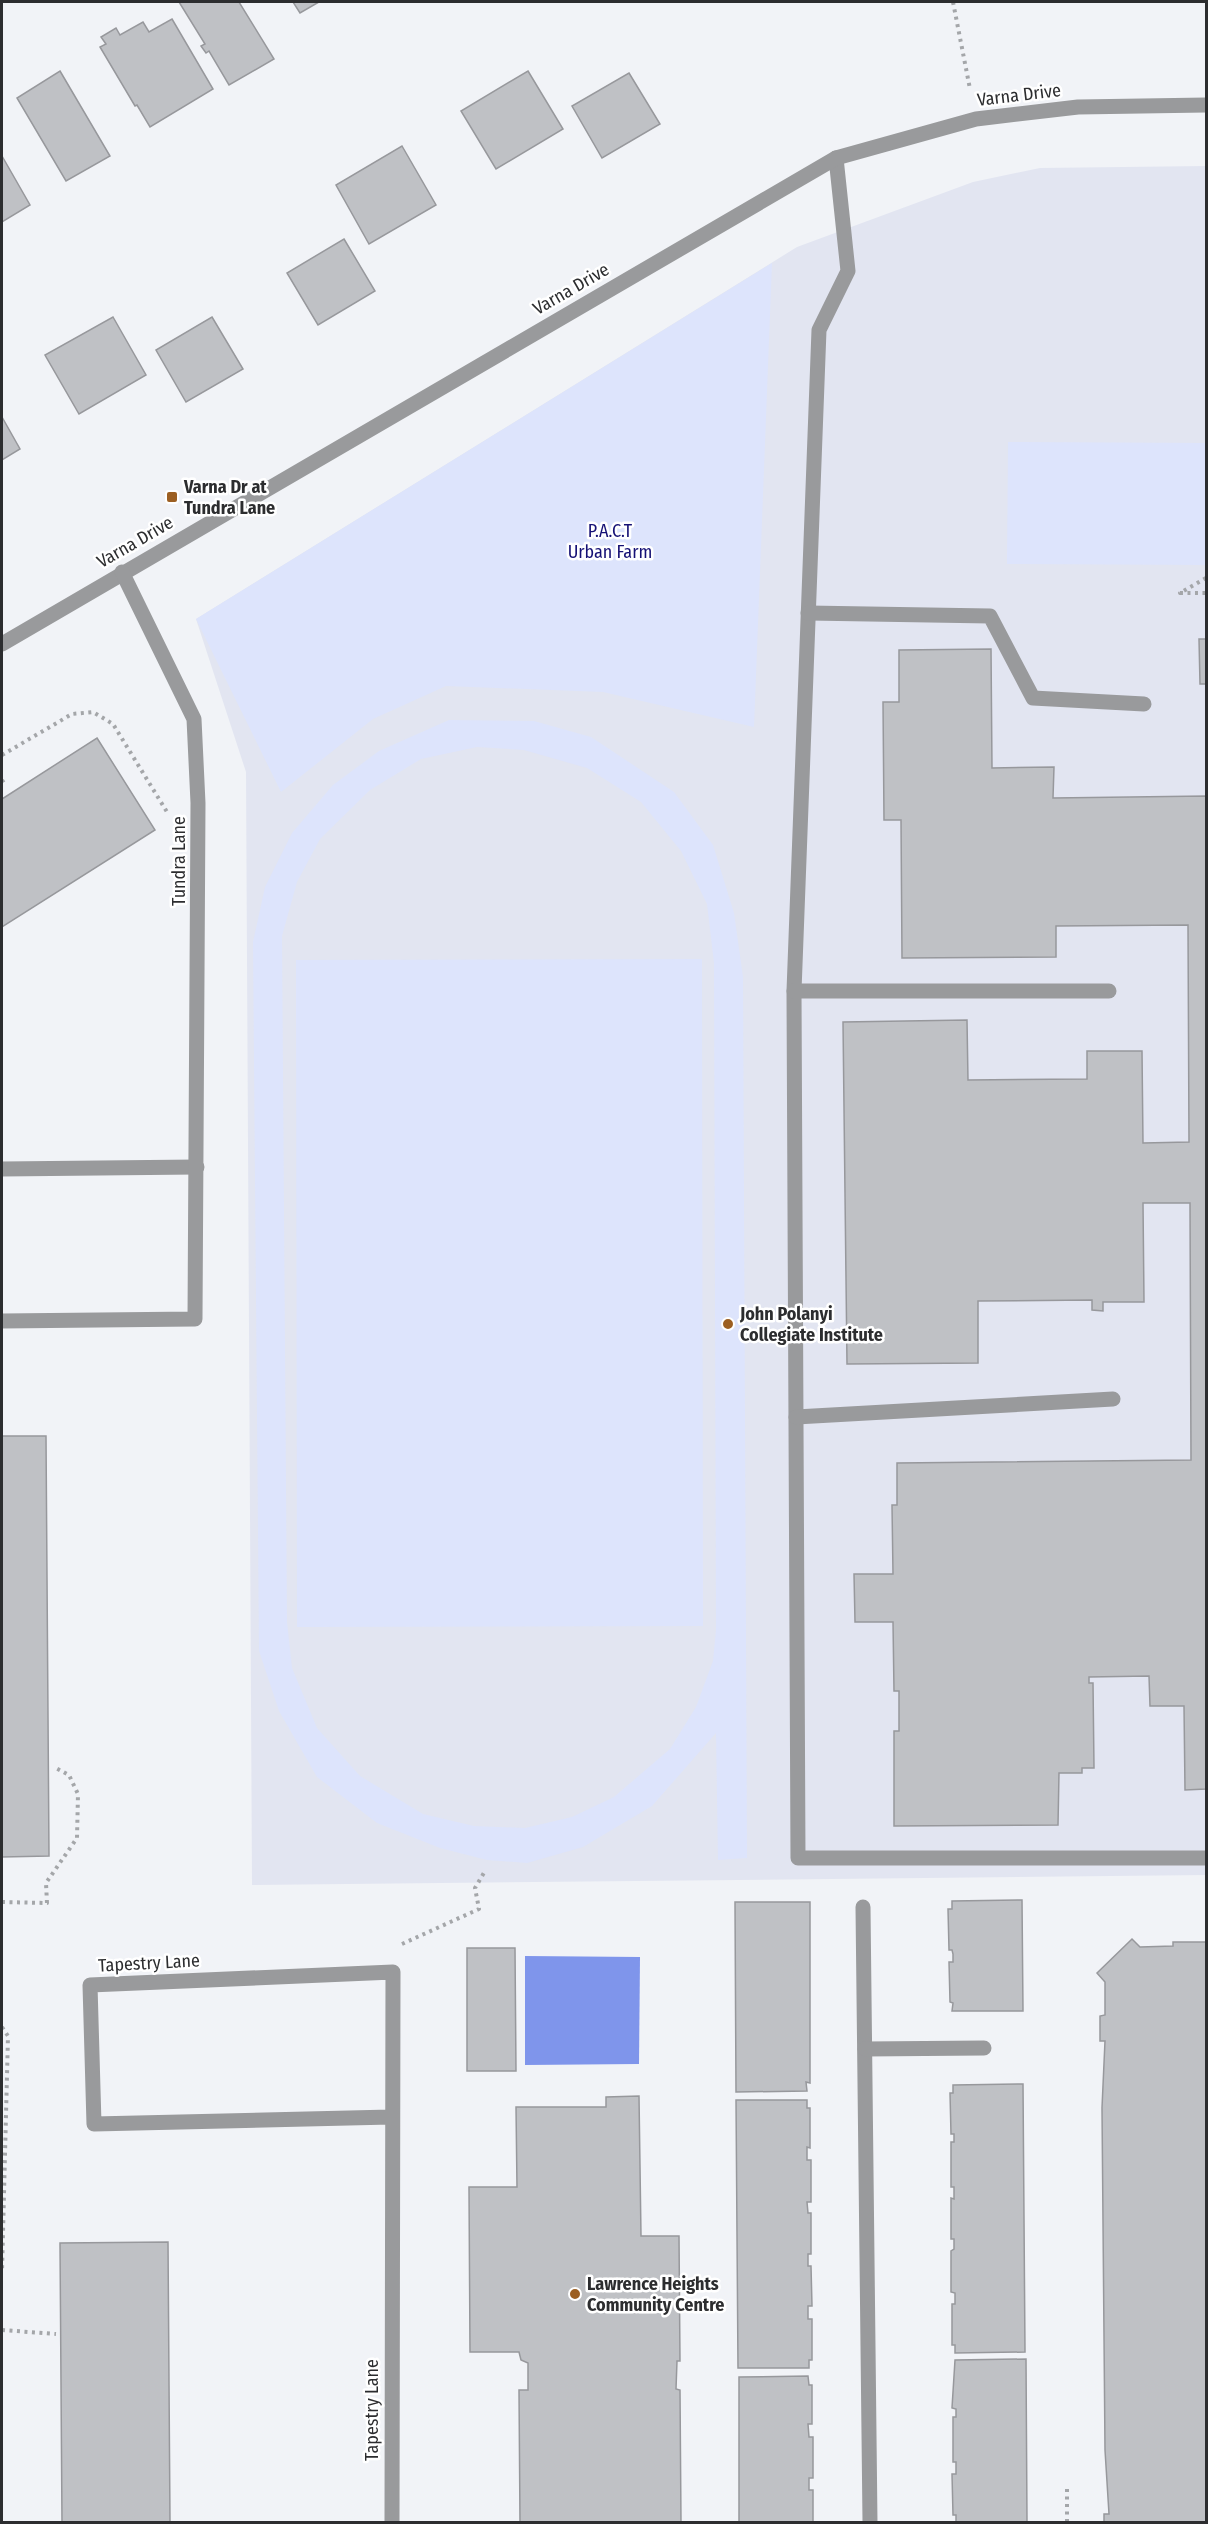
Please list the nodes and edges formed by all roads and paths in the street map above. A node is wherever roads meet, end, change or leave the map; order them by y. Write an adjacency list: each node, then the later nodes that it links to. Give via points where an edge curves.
1 (953, 2): 3 (path)
2 (1206, 105): 3 (street, Varna Drive, via 1078,107)
3 (976, 119): 4 (street, Varna Drive)
4 (836, 159): 5 (street, Varna Drive); 8 (street, via 848,271 819,330)
5 (122, 572): 9 (street, Varna Drive); 17 (street, Tundra Lane, via 194,719 198,803)
6 (1206, 578): 7 (path, via 1180,593)
7 (1206, 593)
8 (808, 613): 10 (street, via 990,616 1033,698); 15 (street)
9 (2, 644)
10 (1144, 704)
11 (2, 755): 14 (path, via 72,714 93,712 113,724)
12 (2, 780): 13 (path)
13 (5, 785)
14 (171, 821)
15 (794, 991): 16 (street); 21 (street)
16 (1109, 991)
17 (197, 1167): 18 (street); 19 (street, Tundra Lane, via 195,1319)
18 (2, 1169)
19 (2, 1321)
20 (1113, 1399): 21 (street)
21 (796, 1417): 23 (street, via 798,1858)
22 (54, 1767): 25 (path, via 69,1775 78,1794 77,1838 46,1883 47,1903)
23 (1206, 1858)
24 (485, 1871): 27 (path, via 475,1888 478,1909)
25 (2, 1902)
26 (863, 1907): 30 (street)
27 (395, 1947)
28 (2, 2027): 32 (path, via 8,2036)
29 (984, 2048): 30 (street)
30 (866, 2049): 39 (street)
31 (392, 2117): 31 (street, Tapestry Lane, via 393,1972 90,1985 94,2124); 38 (street, Tapestry Lane)
32 (3, 2182): 33 (path)
33 (3, 2200): 34 (path)
34 (2, 2272)
35 (2, 2330): 36 (path)
36 (56, 2334)
37 (1067, 2487): 40 (path)
38 (392, 2523)
39 (870, 2523)
40 (1067, 2523)

